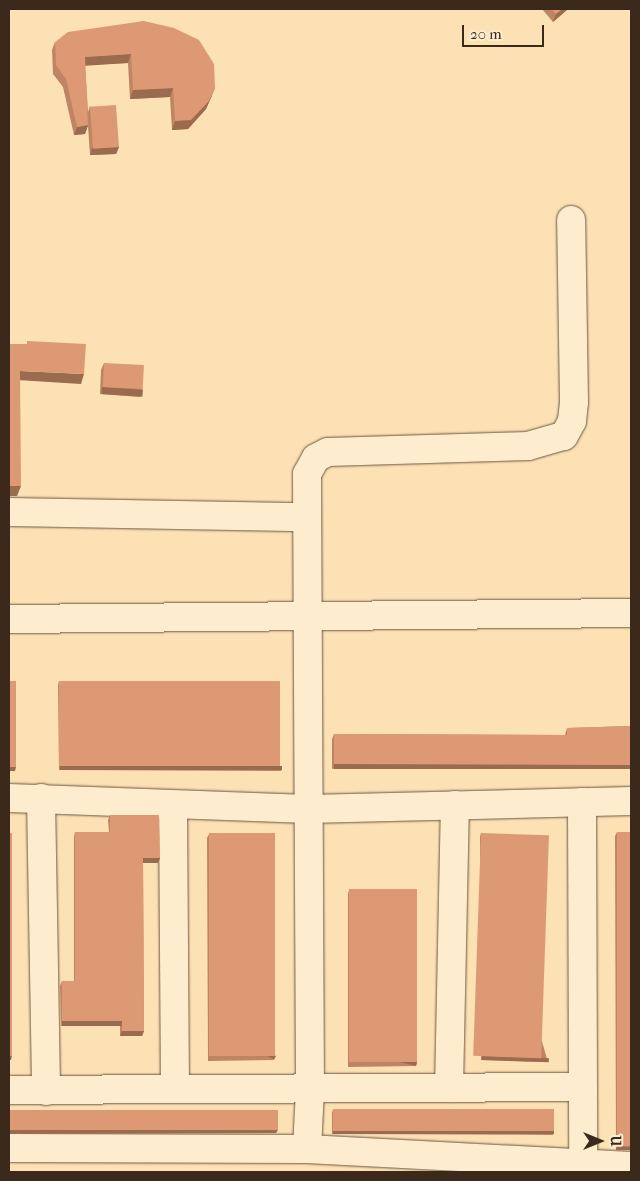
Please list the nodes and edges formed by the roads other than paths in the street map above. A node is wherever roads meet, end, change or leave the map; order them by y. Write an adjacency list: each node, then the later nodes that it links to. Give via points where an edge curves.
1 (571, 220): 3 (street, via 574,402 572,421 564,436 528,446 328,452 316,458 307,474)
2 (9, 512): 3 (street)
3 (306, 517): 5 (street)
4 (631, 613): 5 (street)
5 (308, 614): 6 (street); 13 (street)
6 (9, 619)
7 (9, 798): 8 (street)
8 (41, 798): 11 (street); 19 (street)
9 (631, 801): 10 (street)
10 (582, 802): 12 (street); 14 (street)
11 (173, 805): 13 (street); 15 (street)
12 (455, 805): 13 (street); 16 (street)
13 (308, 809): 18 (street)
14 (581, 1087): 16 (street); 22 (street)
15 (175, 1088): 18 (street); 19 (street)
16 (449, 1088): 18 (street)
17 (9, 1090): 19 (street)
18 (310, 1090): 21 (street)
19 (46, 1091)
20 (9, 1148): 21 (street)
21 (307, 1149): 22 (street)
22 (584, 1161): 23 (street)
23 (631, 1166)

